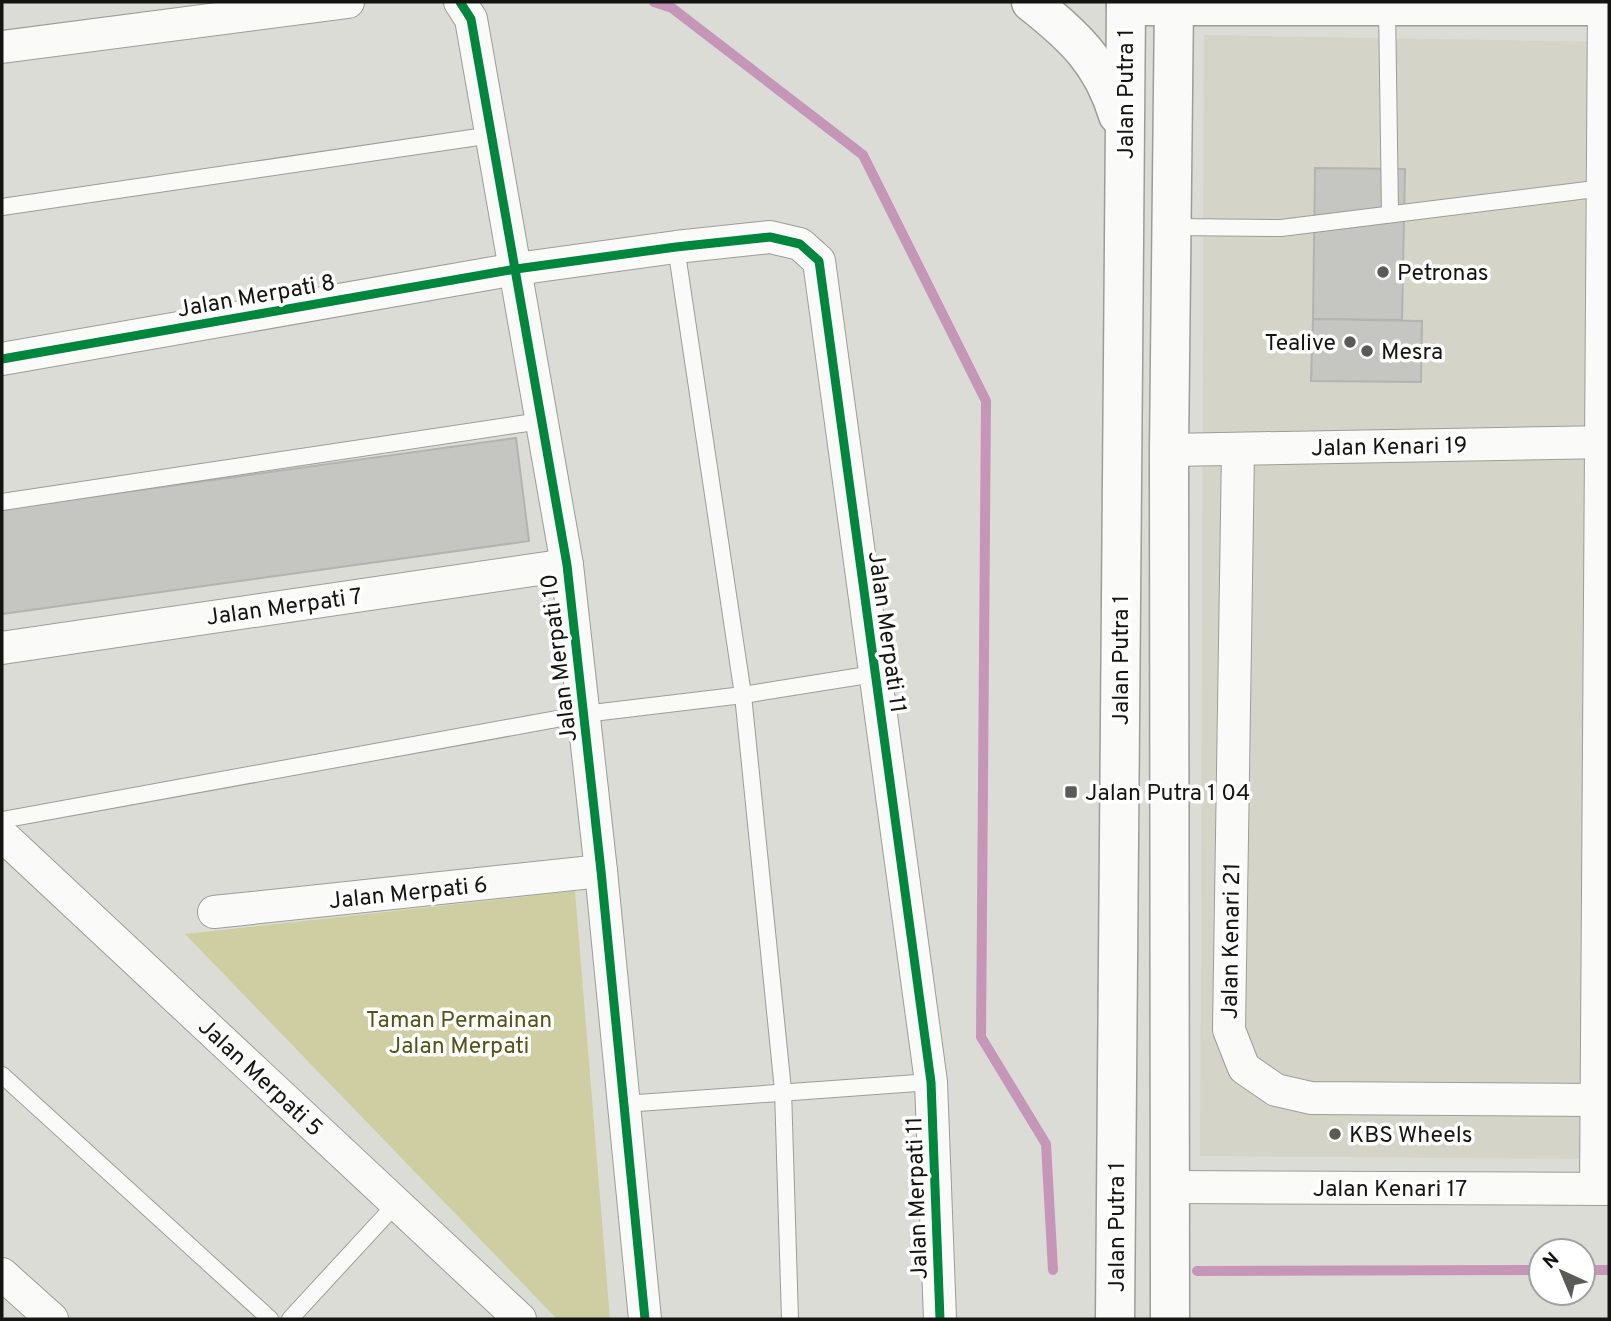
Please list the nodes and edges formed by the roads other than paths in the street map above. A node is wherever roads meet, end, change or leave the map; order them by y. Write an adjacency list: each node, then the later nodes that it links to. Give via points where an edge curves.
1 (348, 2): 9 (street)
2 (460, 2): 11 (street, Jalan Merpati 10, via 471,19)
3 (1031, 2): 12 (main road, via 1088,53 1109,86)
4 (1118, 3): 5 (main road); 12 (main road, Jalan Putra 1)
5 (1174, 4): 6 (main road); 16 (main road, Jalan Putra 1)
6 (1287, 4): 7 (main road)
7 (1387, 5): 8 (main road); 15 (lane)
8 (1607, 6): 10 (street)
9 (2, 47)
10 (1606, 89): 13 (street)
11 (492, 135): 14 (lane); 18 (street, Jalan Merpati 10)
12 (1124, 137): 52 (main road, Jalan Putra 1)
13 (1603, 188): 15 (lane); 19 (street)
14 (2, 207)
15 (1390, 213): 16 (lane, via 1281,228)
16 (1171, 227): 23 (main road, Jalan Putra 1)
17 (676, 247): 18 (street, Jalan Merpati 11); 28 (street, Jalan Merpati 11, via 770,237 800,244 819,261); 29 (lane)
18 (516, 268): 20 (street, Jalan Merpati 8); 21 (street, Jalan Merpati 10)
19 (1606, 277): 22 (street)
20 (2, 359)
21 (541, 421): 25 (lane); 26 (street, Jalan Merpati 10)
22 (1605, 442): 24 (street, Jalan Kenari 19); 31 (street)
23 (1169, 450): 24 (street, Jalan Kenari 19); 41 (main road, Jalan Putra 1)
24 (1238, 450): 39 (street, Jalan Kenari 21, via 1229,1030 1244,1068 1276,1090 1311,1098)
25 (2, 502)
26 (567, 565): 27 (street, Jalan Merpati 7); 30 (street, Jalan Merpati 10)
27 (2, 648)
28 (874, 674): 29 (lane); 37 (street, Jalan Merpati 11)
29 (743, 695): 30 (lane); 38 (lane)
30 (584, 715): 32 (lane); 34 (street, Jalan Merpati 10)
31 (1604, 779): 39 (street)
32 (2, 820)
33 (2, 835): 43 (street, Jalan Merpati 5)
34 (601, 871): 35 (street, Jalan Merpati 6); 40 (street, Jalan Merpati 10)
35 (214, 912)
36 (2, 1075): 46 (lane)
37 (931, 1082): 38 (lane); 51 (street, Jalan Merpati 11)
38 (783, 1090): 40 (lane); 50 (lane)
39 (1597, 1100): 42 (street)
40 (624, 1104): 49 (street, Jalan Merpati 10)
41 (1170, 1187): 42 (street, Jalan Kenari 17); 53 (main road, Jalan Putra 1)
42 (1603, 1189)
43 (397, 1203): 47 (lane); 48 (street, Jalan Merpati 5)
44 (2, 1274): 45 (street)
45 (52, 1319)
46 (270, 1319)
47 (290, 1319)
48 (520, 1319)
49 (645, 1319)
50 (790, 1319)
51 (940, 1319)
52 (1115, 1319)
53 (1170, 1319)

